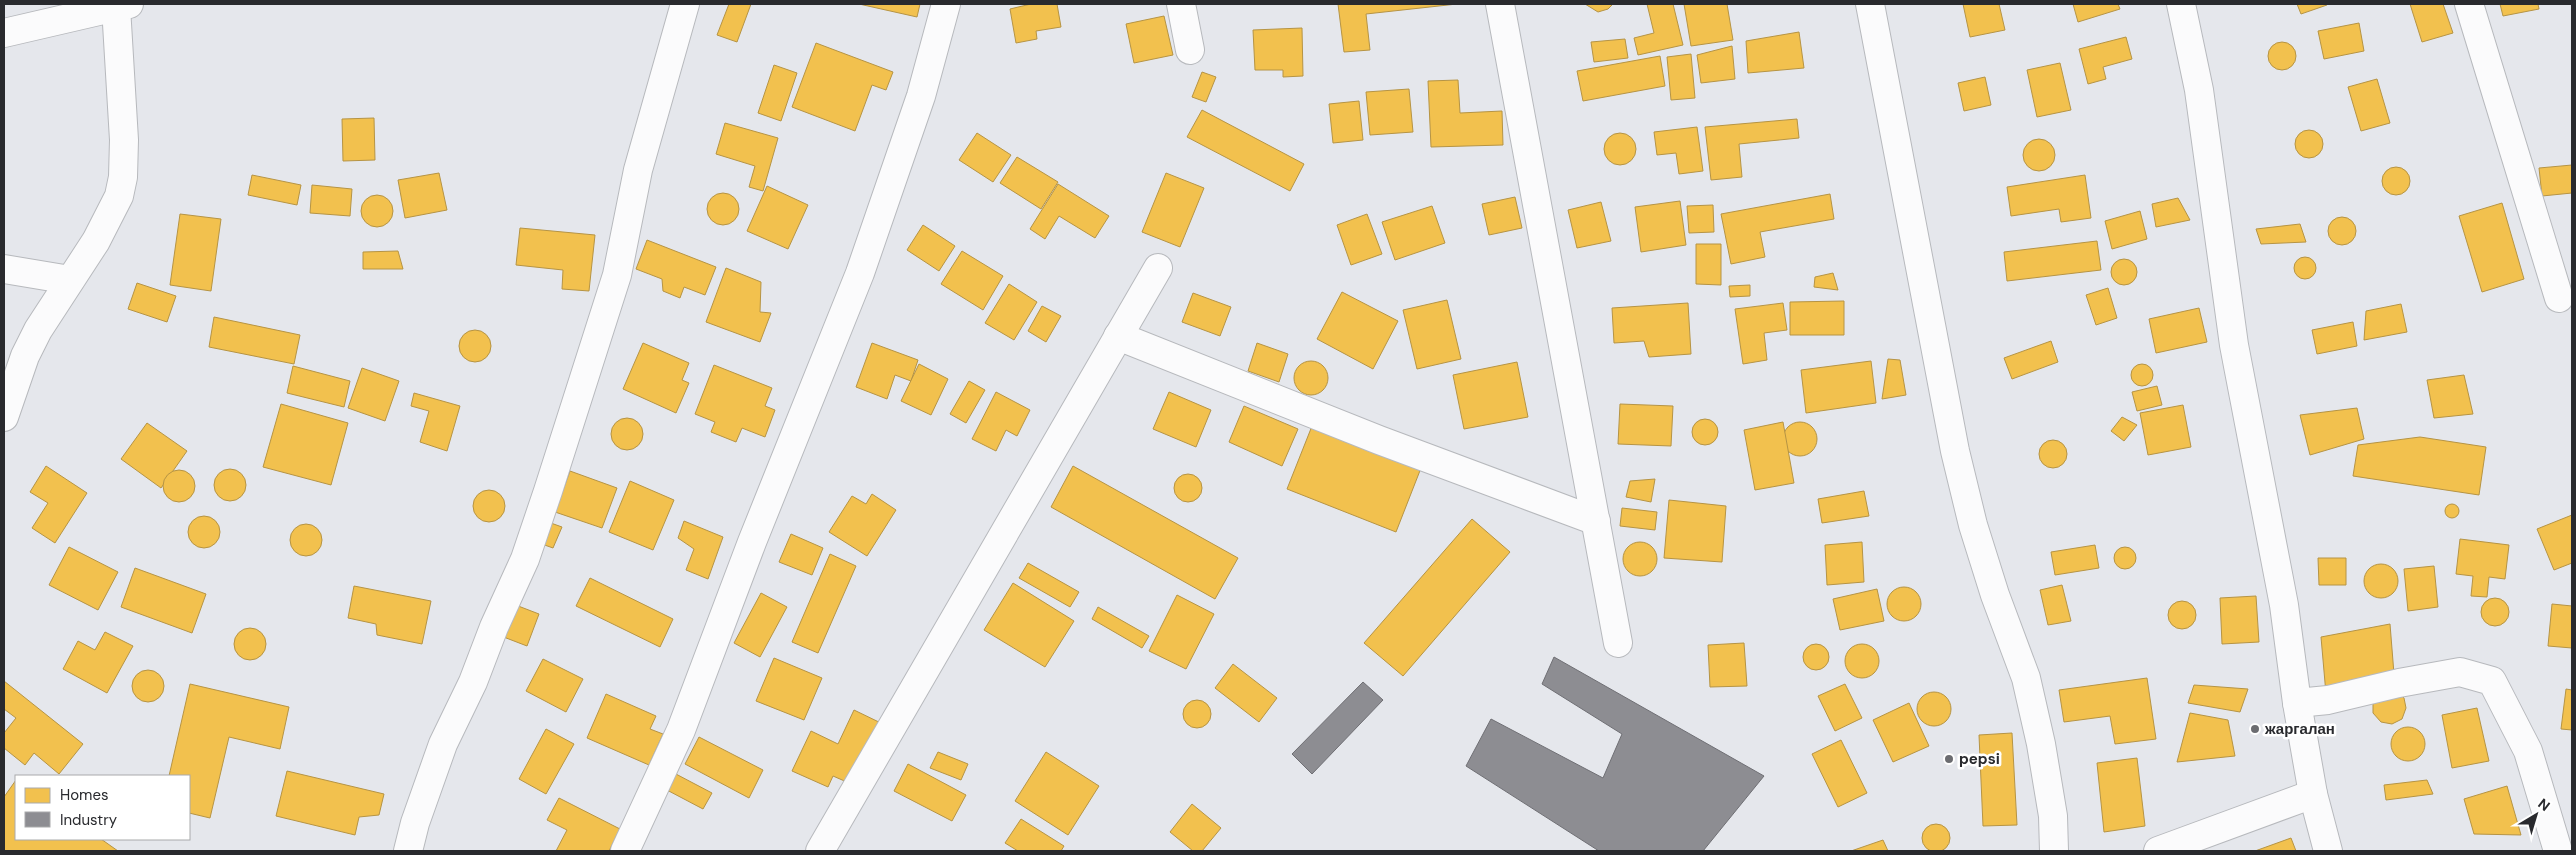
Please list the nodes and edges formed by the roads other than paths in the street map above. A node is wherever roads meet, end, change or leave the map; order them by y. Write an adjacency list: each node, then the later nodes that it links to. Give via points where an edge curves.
1 (685, 4): 21 (street, via 638,170 617,275 526,559 443,744)
2 (946, 4): 22 (street, via 921,96 860,273 681,730)
3 (1181, 4): 10 (street)
4 (1500, 4): 17 (street)
5 (1870, 4): 24 (street, via 1954,451 1976,534 2026,678 2043,753)
6 (2181, 4): 19 (street, via 2199,90 2234,345 2284,605)
7 (2469, 4): 14 (street)
8 (123, 6): 9 (street); 13 (street, via 123,177 110,218)
9 (6, 27)
10 (1190, 50)
11 (1158, 268): 15 (street)
12 (4, 269): 13 (street)
13 (70, 280): 16 (street, via 38,330)
14 (2559, 298)
15 (1118, 336): 17 (street, via 1379,440); 23 (street)
16 (6, 404)
17 (1596, 521): 18 (street)
18 (1618, 643)
19 (2297, 703): 20 (street); 27 (street, via 2328,700 2460,672 2492,681 2528,751)
20 (2313, 794): 25 (street); 26 (street)
21 (408, 851)
22 (625, 851)
23 (820, 851)
24 (2054, 851)
25 (2158, 851)
26 (2328, 851)
27 (2558, 851)

